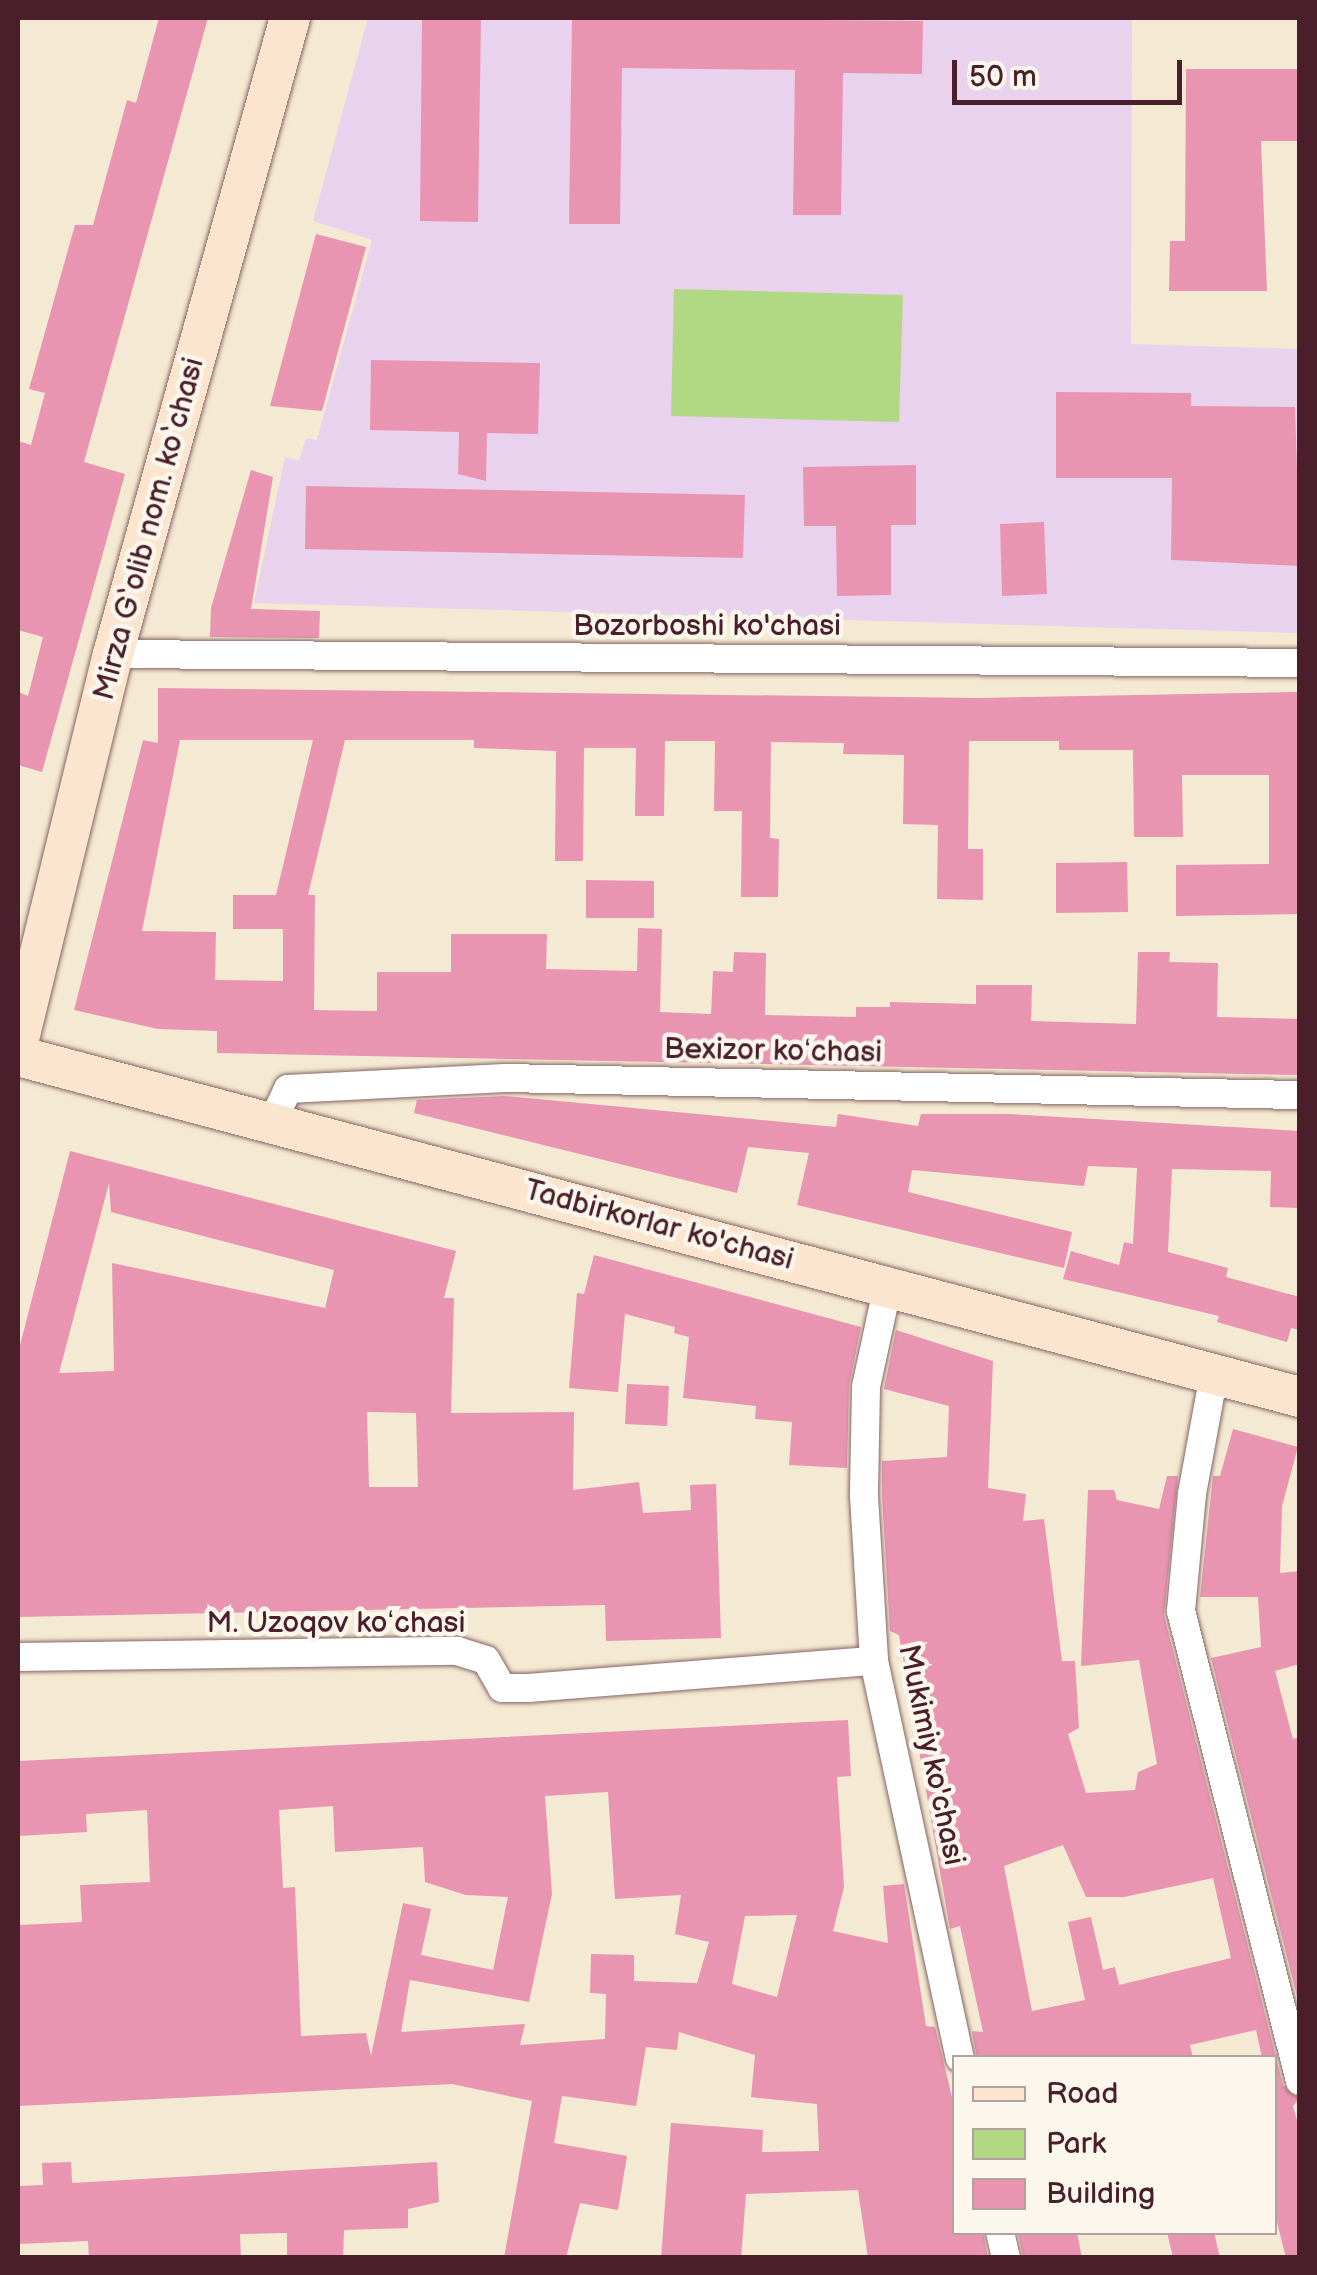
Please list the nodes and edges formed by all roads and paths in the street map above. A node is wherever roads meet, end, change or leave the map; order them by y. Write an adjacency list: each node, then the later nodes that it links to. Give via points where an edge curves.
1 (290, 18): 2 (main road, Mirza G‘olib nom. ko‘chasi)
2 (113, 654): 3 (street, Bozorboshi ko'chasi); 4 (main road, Mirza G‘olib nom. ko‘chasi)
3 (1300, 663)
4 (18, 1043)
5 (18, 1056): 7 (main road, Tadbirkorlar ko'chasi)
6 (1300, 1094): 7 (street, Bexizor koʻchasi, via 505,1078 288,1089)
7 (270, 1127): 8 (main road, Tadbirkorlar ko'chasi)
8 (888, 1285): 9 (main road, Tadbirkorlar ko'chasi); 12 (street, Mukimiy ko'chasi, via 866,1387 864,1496)
9 (1214, 1374): 10 (main road, Tadbirkorlar ko'chasi); 14 (street, via 1192,1494 1181,1611)
10 (1300, 1397)
11 (18, 1657): 12 (street, M. Uzoqov koʻchasi, via 457,1650 476,1652 502,1688)
12 (874, 1662): 13 (street, Mukimiy ko'chasi)
13 (959, 2055)
14 (1300, 2081)

